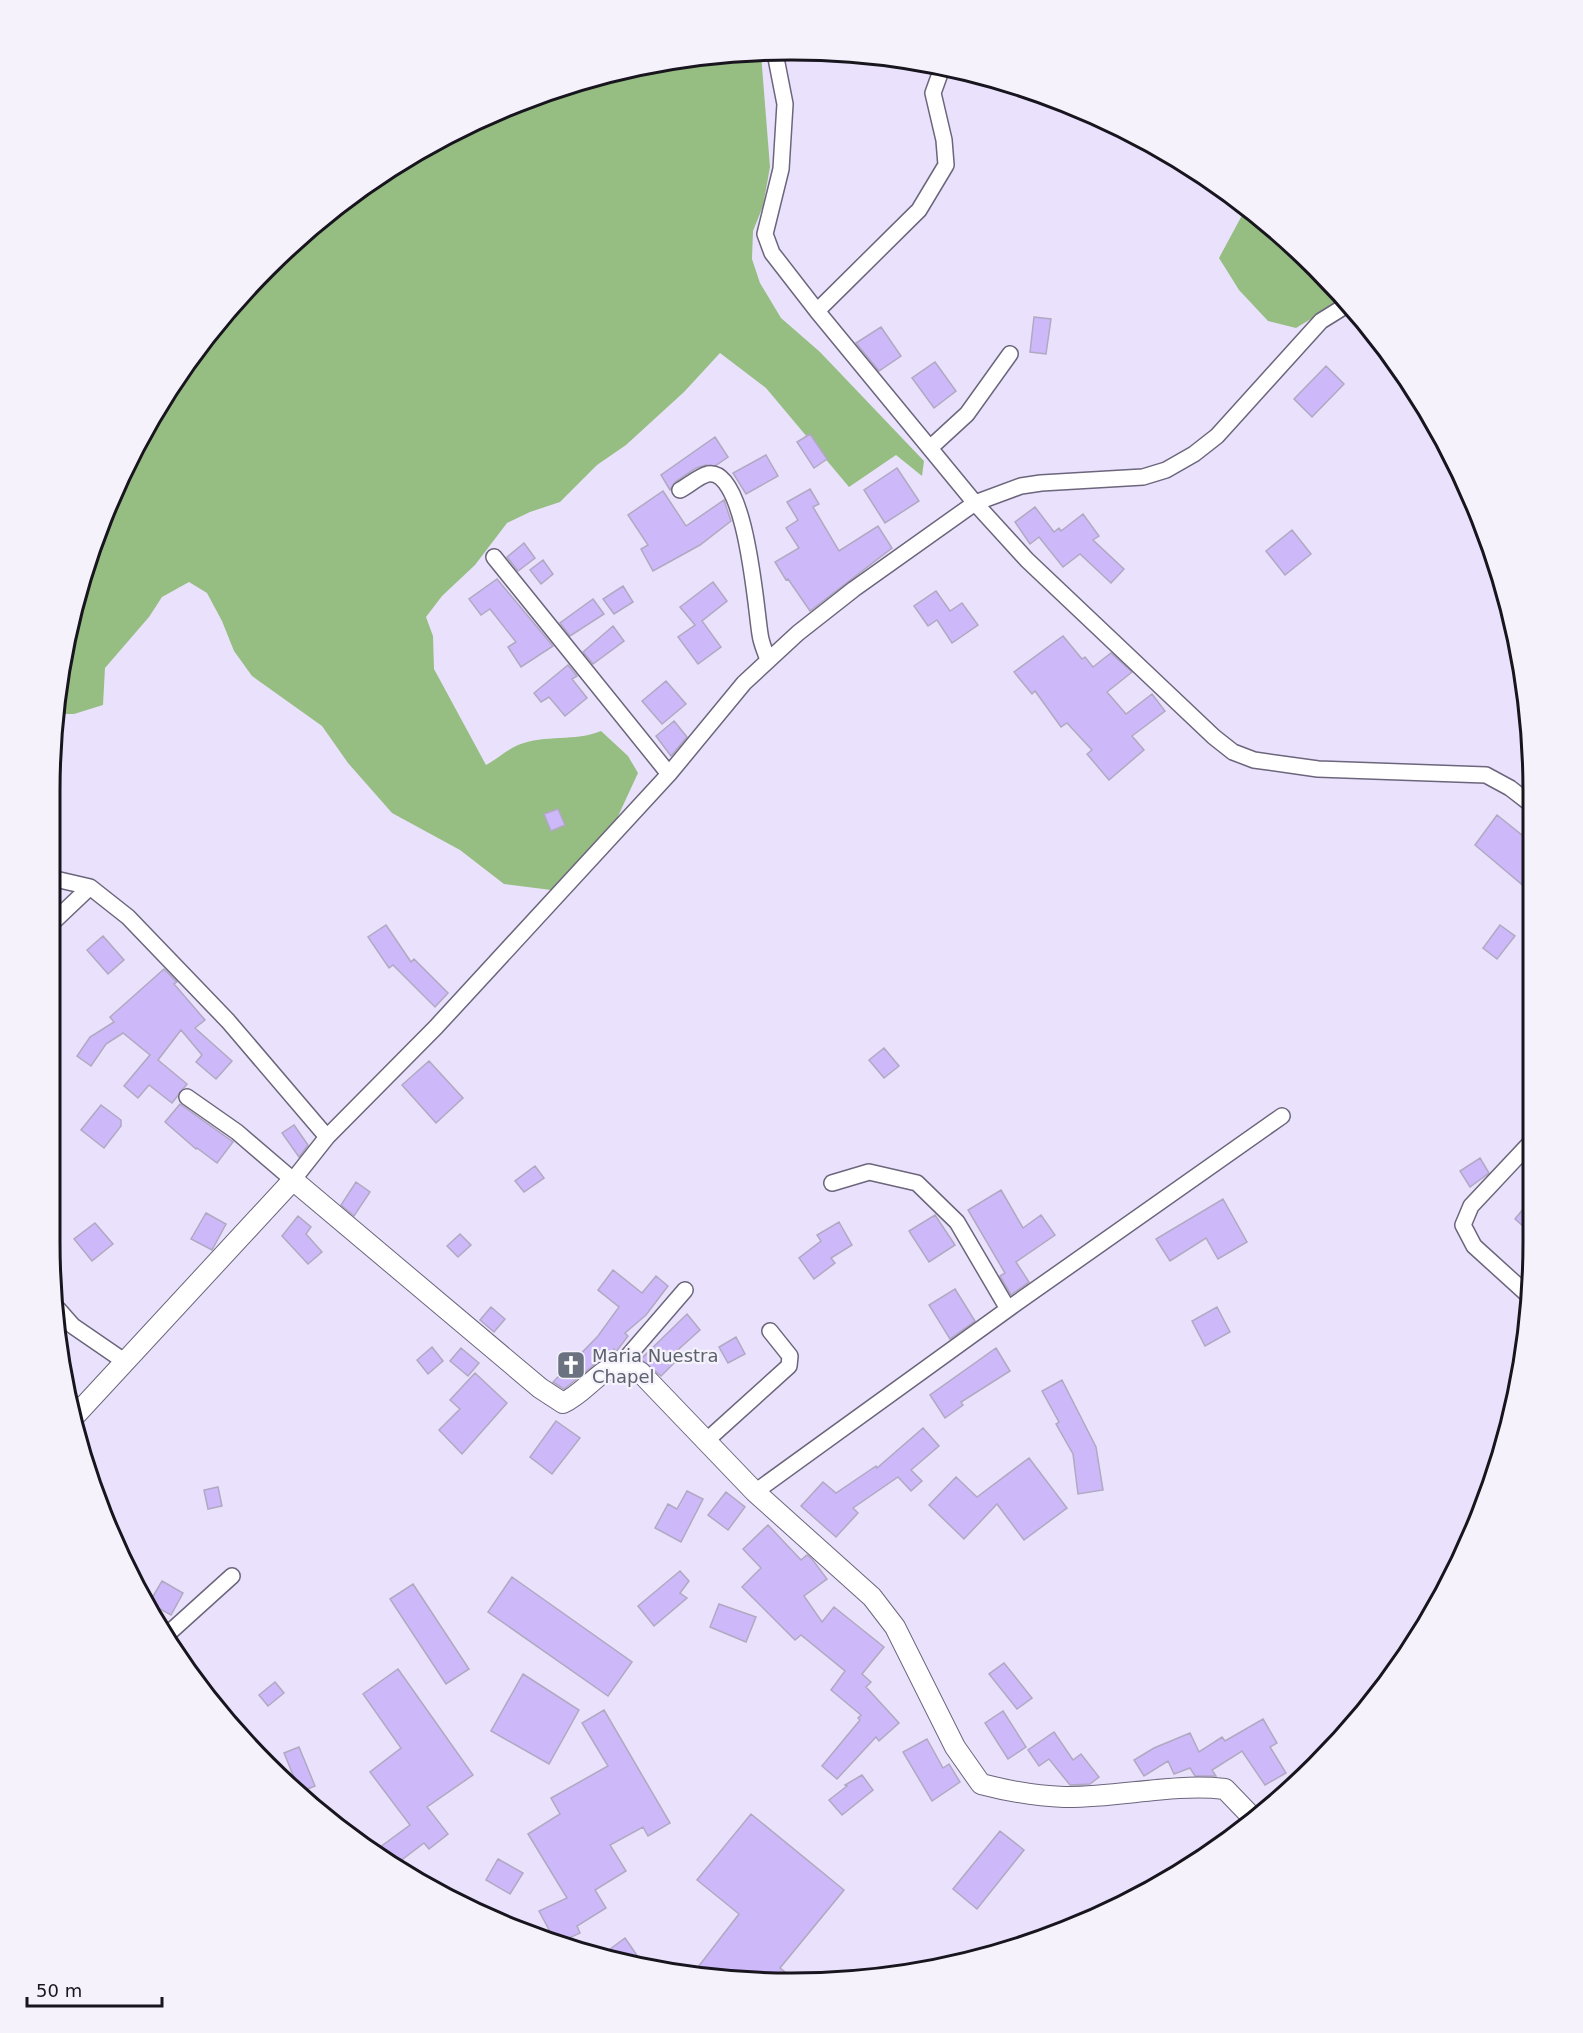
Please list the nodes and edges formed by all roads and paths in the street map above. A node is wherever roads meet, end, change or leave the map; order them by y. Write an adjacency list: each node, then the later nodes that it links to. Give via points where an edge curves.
1 (776, 61): 4 (street, via 785,104 781,169 765,234 772,253)
2 (939, 75): 4 (street, via 933,93 946,165 919,210)
3 (1341, 309): 8 (street, via 1321,321 1217,436 1166,470 1143,477 1031,484)
4 (817, 311): 6 (street)
5 (1010, 354): 6 (street, via 967,414)
6 (930, 448): 8 (street)
7 (680, 490): 10 (street, via 708,474 716,476 743,518 760,635)
8 (975, 503): 10 (street, via 854,589); 12 (street, via 1027,560 1233,752 1254,760 1318,769 1486,775)
9 (494, 557): 11 (street)
10 (768, 660): 11 (street, via 744,683)
11 (669, 774): 18 (street, via 421,1044)
12 (1523, 798)
13 (60, 880): 14 (street)
14 (90, 888): 15 (street); 18 (street, via 128,917 228,1021)
15 (60, 916)
16 (187, 1097): 20 (street, via 237,1132)
17 (1282, 1116): 24 (street)
18 (327, 1137): 20 (street)
19 (1523, 1151): 22 (street, via 1471,1206 1463,1225 1474,1246)
20 (293, 1180): 27 (street); 28 (street, via 540,1388 563,1403 575,1398 612,1366)
21 (832, 1183): 24 (street, via 869,1172 917,1183 957,1222)
22 (1521, 1289)
23 (685, 1290): 28 (street)
24 (1008, 1309): 31 (street)
25 (64, 1316): 27 (street)
26 (770, 1331): 30 (street, via 790,1356 789,1366)
27 (124, 1361): 29 (street)
28 (622, 1363): 30 (street, via 640,1372)
29 (80, 1410)
30 (706, 1441): 31 (street)
31 (755, 1492): 34 (street, via 872,1597 895,1627 944,1728 981,1784 1065,1797 1175,1788 1225,1789)
32 (232, 1576): 33 (street)
33 (172, 1630)
34 (1248, 1813)

